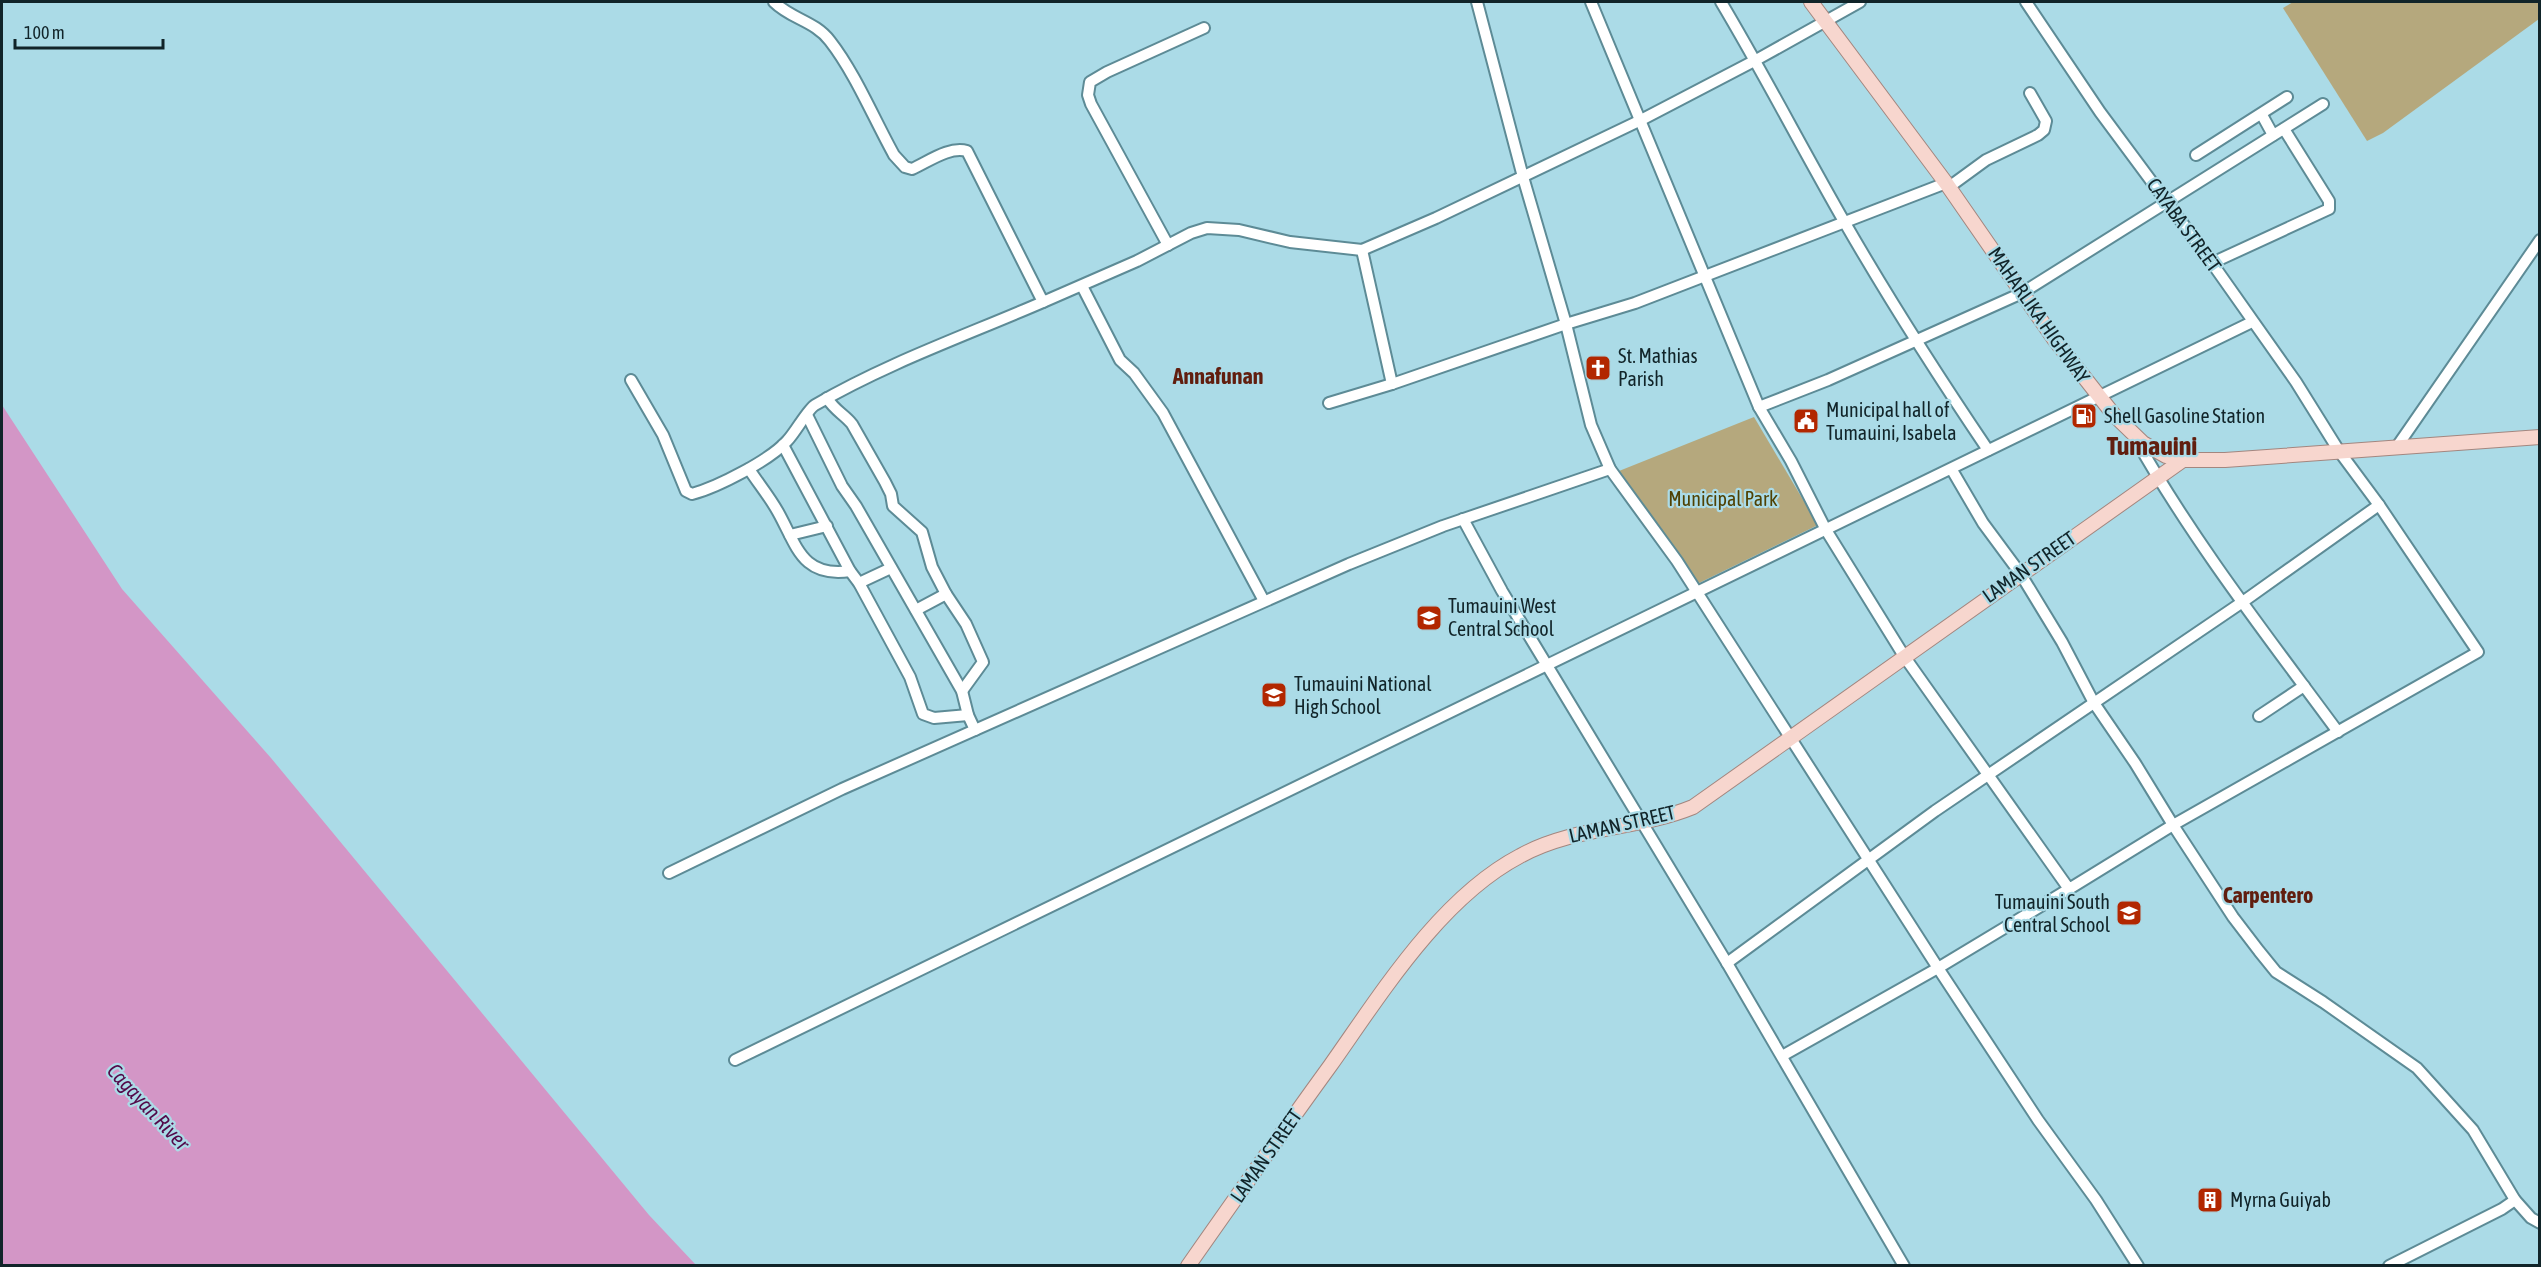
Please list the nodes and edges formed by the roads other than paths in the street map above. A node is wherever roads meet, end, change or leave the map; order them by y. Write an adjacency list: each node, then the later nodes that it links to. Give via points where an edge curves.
1 (774, 2): 30 (street, via 787,13 814,25 830,41 894,155 905,167 912,170 944,154 967,151)
2 (1477, 2): 19 (street)
3 (1591, 2): 15 (street)
4 (1721, 2): 10 (street)
5 (1811, 2): 8 (main road, MAHARLIKA HIGHWAY)
6 (1860, 2): 8 (street)
7 (2026, 2): 21 (street, CAYABA STREET, via 2100,112)
8 (1825, 21): 10 (street); 20 (main road, MAHARLIKA HIGHWAY)
9 (1204, 28): 24 (street, via 1107,72 1090,82 1088,89 1091,105)
10 (1756, 60): 15 (street); 22 (street)
11 (2030, 93): 20 (street, via 2046,121 2044,130)
12 (2287, 98): 14 (street)
13 (2323, 104): 16 (street)
14 (2262, 115): 17 (street); 18 (street)
15 (1641, 120): 19 (street); 27 (street)
16 (2284, 129): 17 (street); 26 (street, via 2329,201 2329,209)
17 (2273, 135): 21 (street)
18 (2196, 155)
19 (1523, 177): 25 (street); 32 (street)
20 (1947, 185): 22 (street); 29 (main road, MAHARLIKA HIGHWAY)
21 (2168, 202): 26 (street, CAYABA STREET); 29 (street)
22 (1845, 222): 27 (street); 33 (street)
23 (2540, 240): 44 (street)
24 (1168, 245): 25 (street, via 1207,228); 28 (street)
25 (1362, 250): 35 (street)
26 (2212, 263): 31 (street, CAYABA STREET)
27 (1706, 275): 32 (street); 39 (street)
28 (1082, 286): 30 (street); 63 (street, via 1120,360 1163,413)
29 (2022, 293): 33 (street); 36 (main road, MAHARLIKA HIGHWAY)
30 (1044, 302): 37 (street)
31 (2252, 322): 36 (street); 46 (street, CAYABA STREET)
32 (1566, 324): 35 (street); 49 (street, via 1592,425)
33 (1914, 340): 39 (street); 45 (street)
34 (631, 380): 48 (street, via 663,435 686,490 692,494 700,492)
35 (1392, 384): 38 (street)
36 (2098, 397): 41 (main road, MAHARLIKA HIGHWAY); 45 (street)
37 (827, 398): 40 (street, via 812,406); 61 (street, via 852,424 891,494 893,506 922,532 932,567)
38 (1329, 403)
39 (1759, 407): 55 (street)
40 (807, 415): 43 (street); 57 (street, via 842,486)
41 (2133, 435): 47 (main road, MAHARLIKA HIGHWAY, via 2153,450); 51 (street)
42 (2540, 437): 44 (main road, MAHARLIKA HIGHWAY)
43 (783, 445): 48 (street); 54 (street)
44 (2396, 448): 46 (main road, MAHARLIKA HIGHWAY)
45 (1988, 450): 50 (street)
46 (2339, 451): 47 (main road, MAHARLIKA HIGHWAY, via 2225,460); 52 (street, CAYABA STREET)
47 (2183, 459): 51 (main road, LAMAN STREET)
48 (749, 469): 56 (street)
49 (1610, 469): 53 (street); 62 (street)
50 (1952, 470): 55 (street); 59 (street, via 1983,523)
51 (2157, 476): 59 (main road, LAMAN STREET); 64 (street)
52 (2379, 505): 64 (street); 74 (street, CAYABA STREET, via 2478,652)
53 (1463, 519): 63 (street); 67 (street)
54 (826, 526): 56 (street); 58 (street)
55 (1826, 530): 62 (street); 66 (street)
56 (790, 536): 58 (street, via 801,558 811,566 837,573)
57 (891, 568): 60 (street); 65 (street)
58 (850, 571): 60 (street)
59 (2020, 573): 66 (main road, LAMAN STREET); 70 (street)
60 (859, 583): 71 (street, via 910,677 923,714 934,718)
61 (946, 594): 65 (street); 69 (street, via 966,624 983,662)
62 (1698, 594): 67 (street); 75 (street)
63 (1264, 601): 73 (street)
64 (2244, 601): 68 (street); 70 (street)
65 (916, 610): 69 (street)
66 (1904, 656): 75 (main road, LAMAN STREET); 76 (street)
67 (1546, 666): 77 (street); 85 (street)
68 (2304, 686): 72 (street); 74 (street)
69 (962, 691): 71 (street)
70 (2094, 703): 76 (street); 78 (street)
71 (968, 715): 73 (street)
72 (2259, 716)
73 (975, 730): 80 (street)
74 (2338, 732): 78 (street)
75 (1791, 739): 77 (main road, LAMAN STREET, via 1693,807); 79 (street)
76 (1990, 775): 79 (street); 81 (street)
77 (1643, 821): 82 (street); 88 (main road, LAMAN STREET, via 1542,845 1495,871 1450,909 1352,1035)
78 (2173, 825): 81 (street); 86 (street, via 2233,917 2276,972 2416,1068 2474,1130)
79 (1869, 858): 82 (street); 83 (street)
80 (669, 873)
81 (2069, 889): 83 (street)
82 (1727, 963): 84 (street)
83 (1938, 968): 84 (street); 90 (street)
84 (1782, 1056): 89 (street)
85 (735, 1060)
86 (2515, 1200): 87 (street); 91 (street)
87 (2537, 1218)
88 (1188, 1266)
89 (1904, 1266)
90 (2138, 1266)
91 (2389, 1266)

